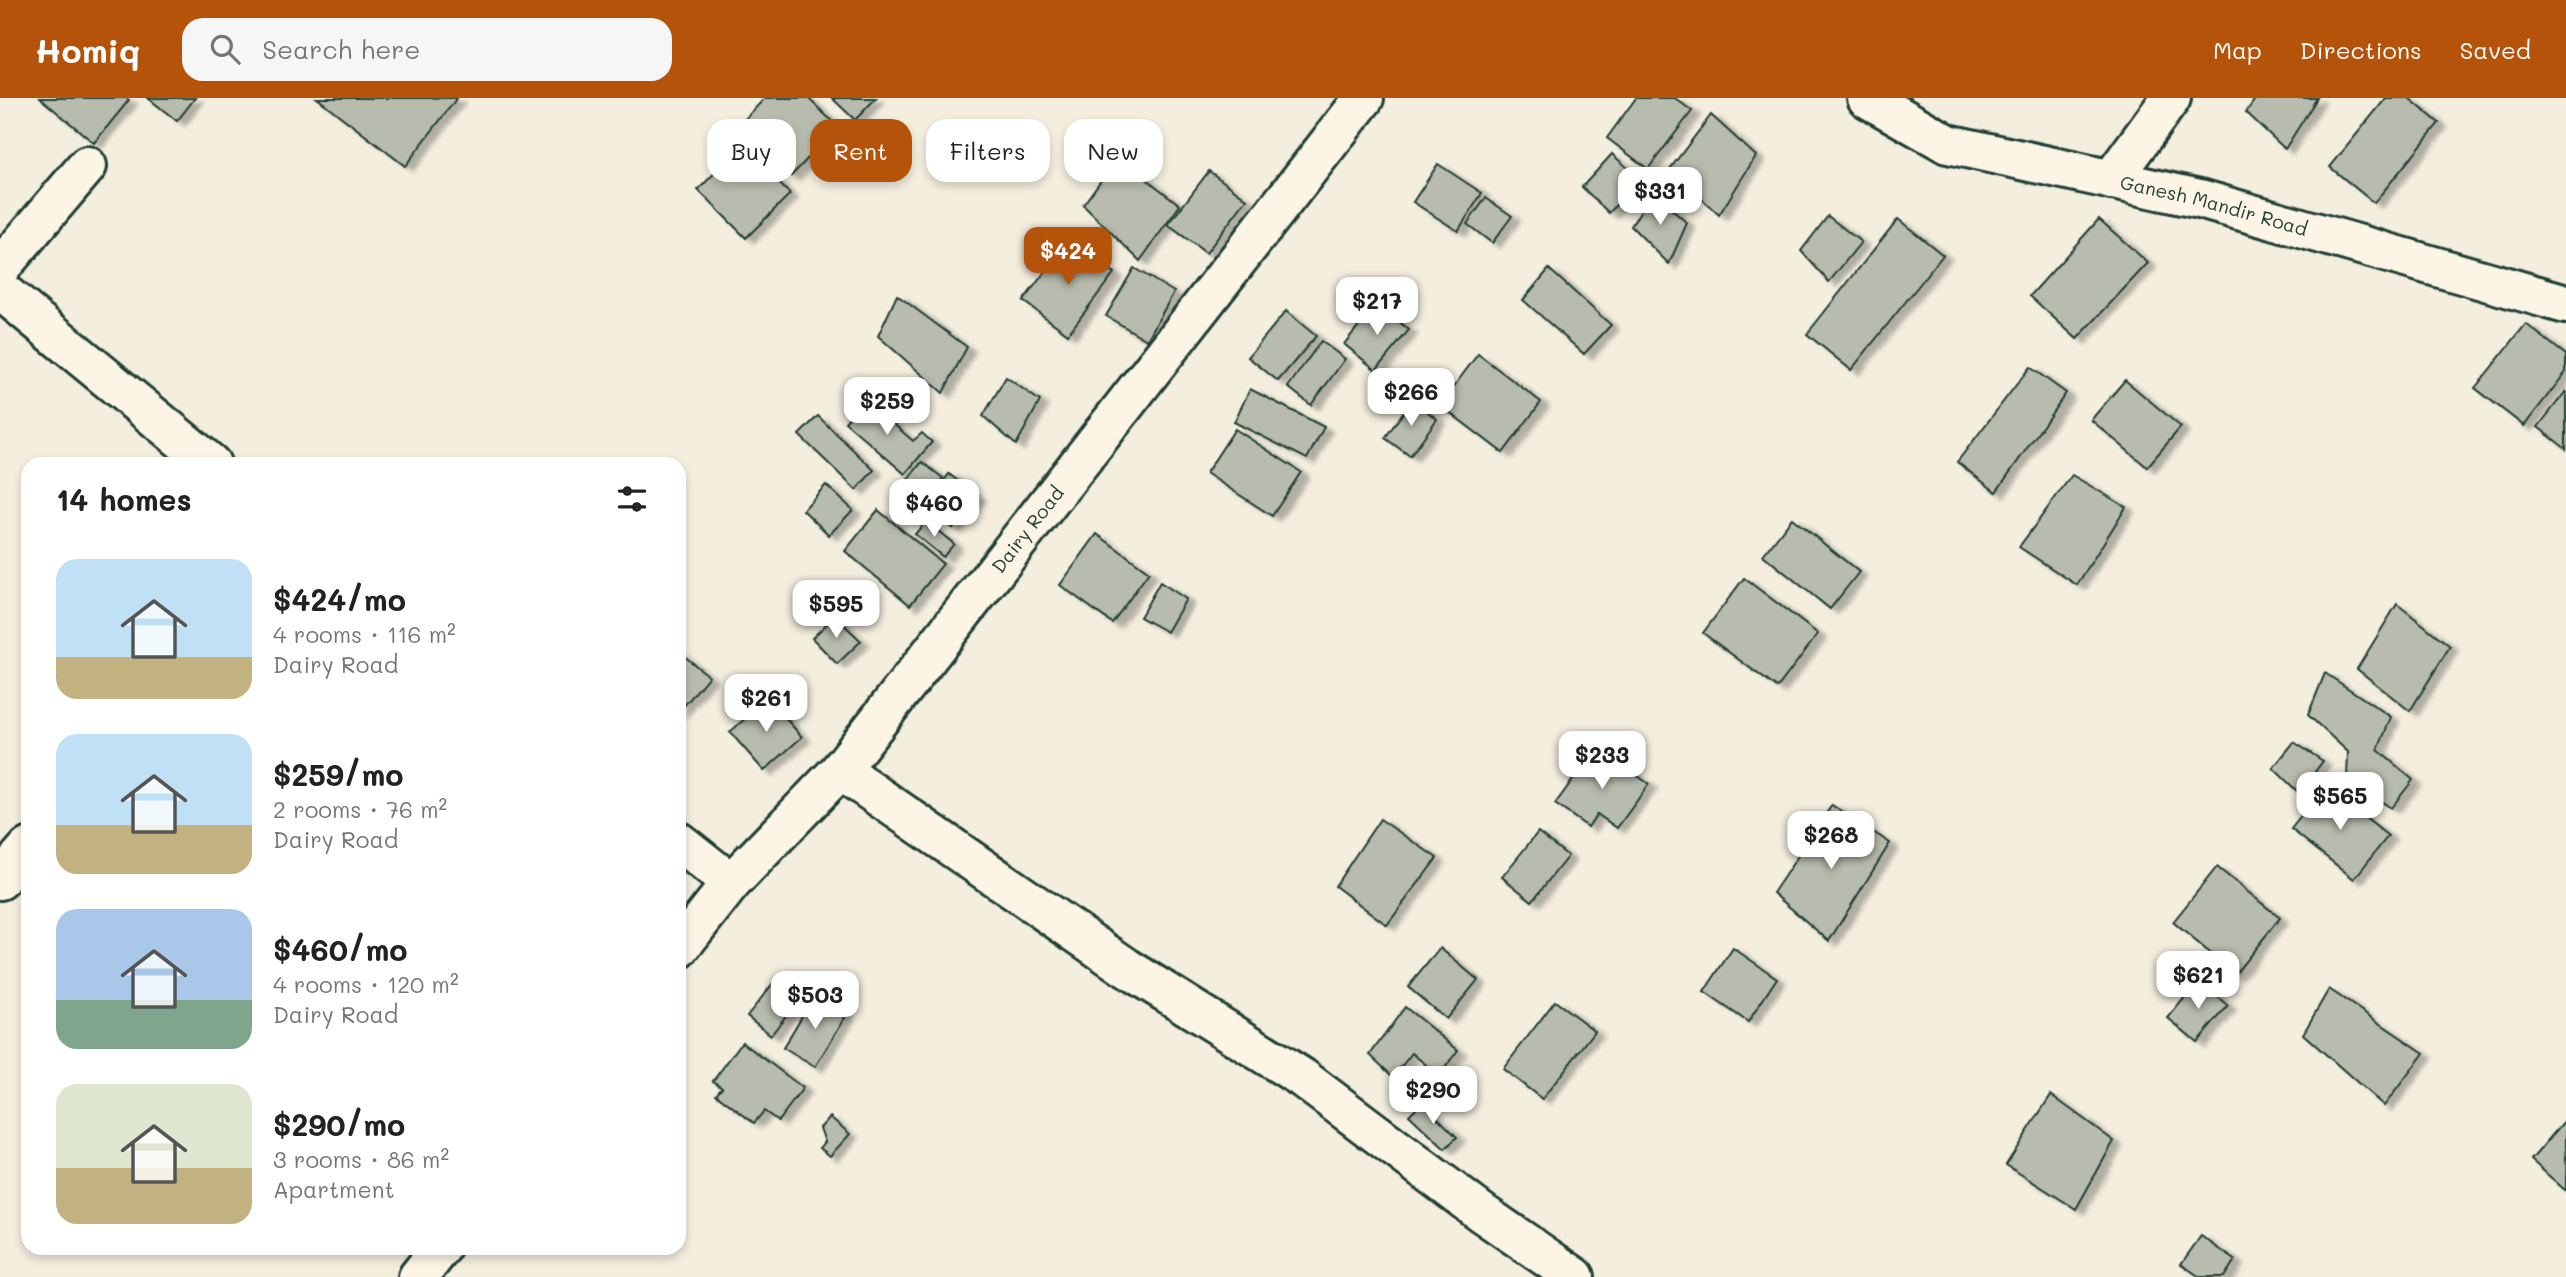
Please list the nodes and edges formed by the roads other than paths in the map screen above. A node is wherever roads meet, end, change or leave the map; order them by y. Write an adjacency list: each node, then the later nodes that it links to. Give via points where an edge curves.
1 (1364, 98): 10 (street, Dairy Road)
2 (1867, 98): 5 (street, Ganesh Mandir Road, via 1948,145)
3 (2171, 98): 5 (street)
4 (87, 166): 6 (street)
5 (2111, 180): 8 (street, Ganesh Mandir Road, via 2200,199)
6 (0, 268)
7 (0, 290): 9 (street)
8 (2566, 304)
9 (203, 457)
10 (840, 770): 14 (street, Dairy Road); 18 (street, via 1127,968 1301,1077)
11 (686, 848): 14 (street)
12 (21, 856): 13 (street)
13 (0, 880)
14 (731, 883): 15 (street, Dairy Road)
15 (686, 940)
16 (435, 1255): 17 (street)
17 (418, 1277)
18 (1575, 1277)

